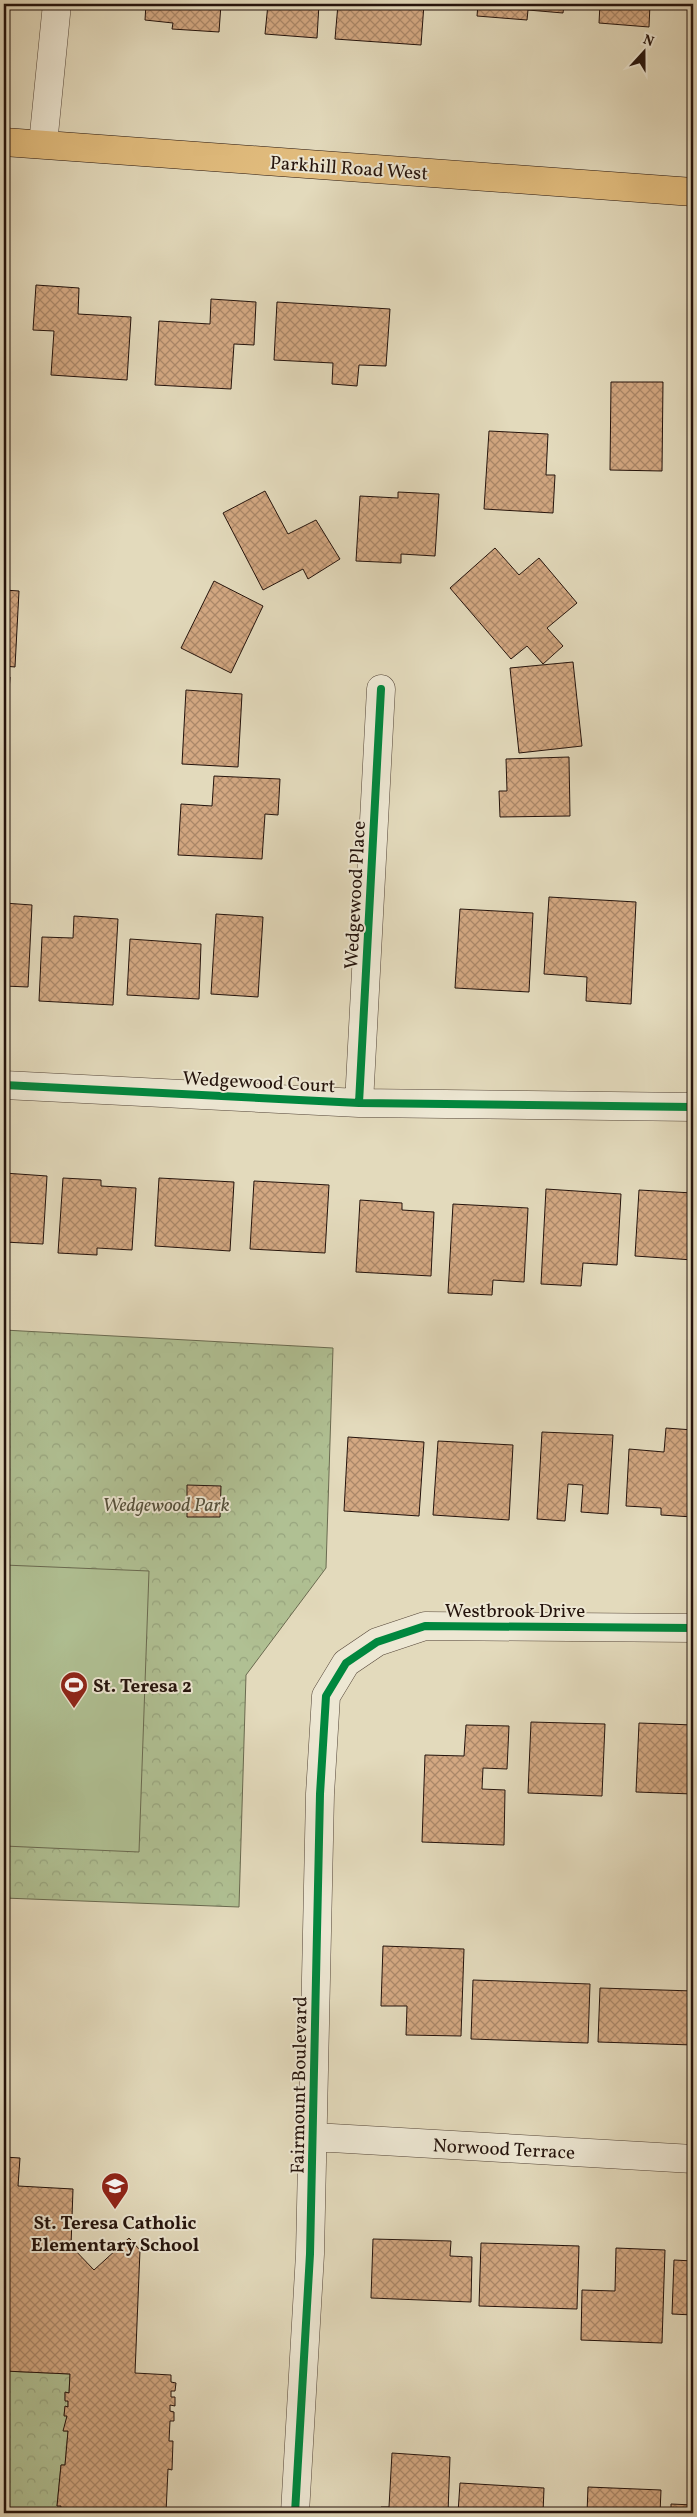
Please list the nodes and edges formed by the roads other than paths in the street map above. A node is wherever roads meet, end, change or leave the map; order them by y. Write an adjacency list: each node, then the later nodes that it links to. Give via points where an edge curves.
1 (57, 4): 3 (street)
2 (4, 142): 3 (main road, Parkhill Road West)
3 (43, 144): 4 (main road, Parkhill Road West)
4 (693, 192)
5 (381, 690): 7 (street, Wedgewood Place)
6 (4, 1085): 7 (street, Wedgewood Court)
7 (359, 1103): 8 (street, Wedgewood Court)
8 (693, 1108)
9 (693, 1628): 10 (street, Westbrook Drive, via 425,1626 378,1642)
10 (346, 1663): 11 (street, Fairmount Boulevard, via 326,1696 320,1794)
11 (314, 2137): 12 (street, Norwood Terrace); 13 (street, Fairmount Boulevard)
12 (693, 2159)
13 (295, 2513)

